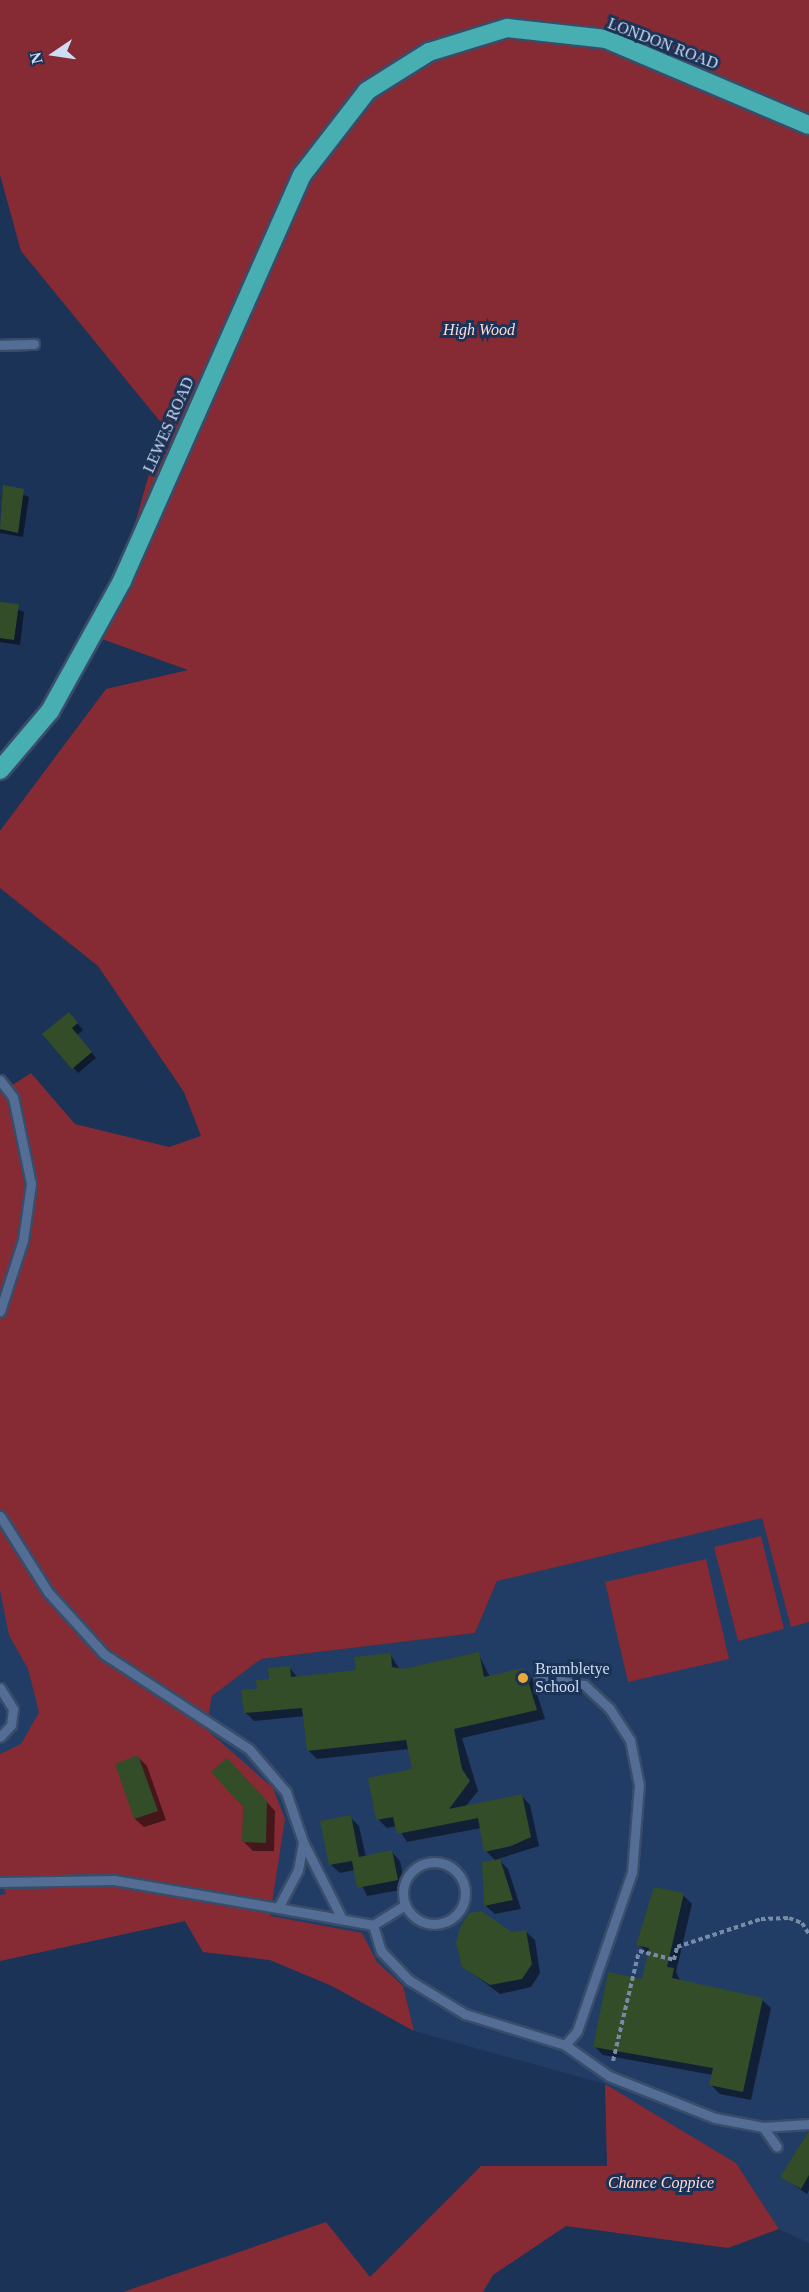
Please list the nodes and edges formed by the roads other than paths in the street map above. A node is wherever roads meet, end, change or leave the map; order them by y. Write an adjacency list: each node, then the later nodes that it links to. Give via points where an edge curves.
1 (367, 92): 2 (highway, LONDON ROAD, via 429,52 507,28 606,39); 5 (highway, LEWES ROAD, via 302,175 122,581 50,711)
2 (809, 125)
3 (34, 344): 4 (lane)
4 (0, 345)
5 (0, 770)
6 (0, 1080): 7 (lane, via 13,1097 31,1184 23,1240)
7 (0, 1311)
8 (0, 1516): 12 (lane, via 48,1592 104,1654 249,1749 286,1792)
9 (540, 1677): 18 (lane, via 584,1685 609,1708 630,1740 639,1785 632,1872 585,2018)
10 (0, 1688): 11 (lane, via 13,1709 11,1725)
11 (0, 1737)
12 (303, 1842): 15 (lane, via 298,1870); 16 (lane)
13 (0, 1882): 15 (lane, via 115,1880)
14 (405, 1905): 14 (lane, via 403,1886 422,1864 441,1863 462,1881 464,1900 445,1922 418,1920); 17 (lane)
15 (278, 1908): 16 (lane)
16 (342, 1919): 17 (lane)
17 (373, 1925): 18 (lane, via 381,1951 409,1980 439,1999 465,2014)
18 (565, 2045): 20 (lane, via 609,2076 715,2118)
19 (809, 2124): 20 (lane)
20 (763, 2127): 21 (lane)
21 (777, 2147)

